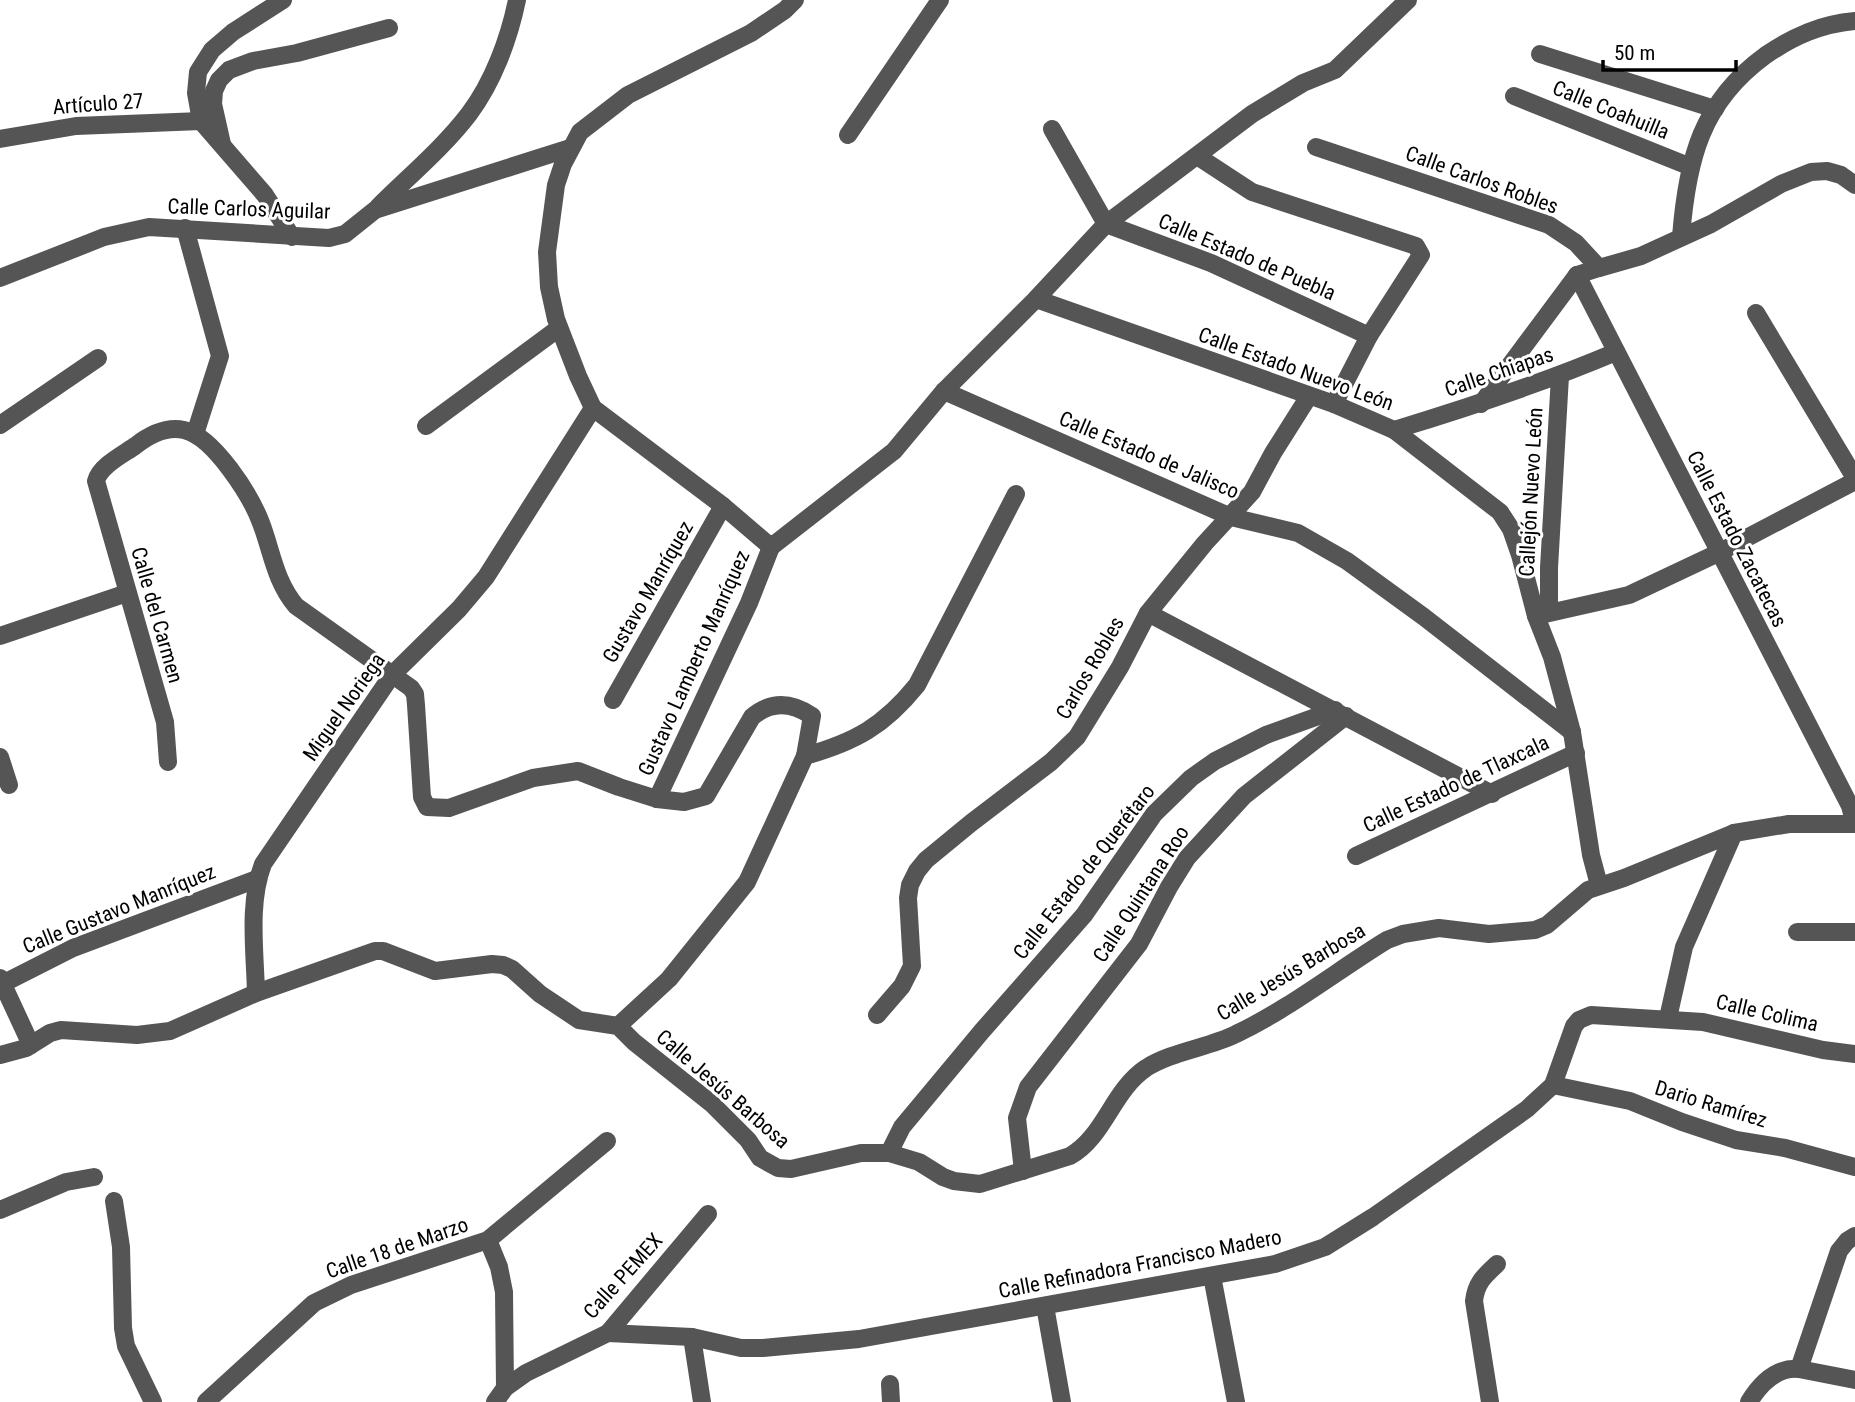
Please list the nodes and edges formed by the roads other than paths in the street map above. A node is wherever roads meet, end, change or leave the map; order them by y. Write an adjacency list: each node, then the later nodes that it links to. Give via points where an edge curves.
1 (283, 0): 11 (street, via 212,50 198,72 195,93)
2 (517, 0): 21 (street, via 511,30 482,94 450,136)
3 (795, 0): 17 (street, via 751,33 628,95 580,132)
4 (940, 0): 13 (street)
5 (1408, 0): 18 (street, via 1335,70 1262,108)
6 (1855, 21): 10 (street, via 1813,29 1791,39 1748,69)
7 (389, 28): 15 (street, via 229,70 214,91)
8 (1541, 54): 10 (street)
9 (1514, 96): 19 (street, Calle Coahuilla)
10 (1715, 108): 19 (street)
11 (201, 121): 14 (street, Artículo 27, via 76,126); 15 (street)
12 (1052, 128): 22 (street)
13 (848, 135)
14 (0, 139)
15 (222, 144): 24 (street)
16 (1316, 147): 26 (street, Calle Carlos Robles, via 1549,225 1576,243)
17 (570, 148): 21 (street, Calle Carlos Aguilar); 31 (street, via 556,185 547,252)
18 (1197, 156): 22 (street); 32 (street, via 1251,192 1416,246 1421,256)
19 (1691, 167): 25 (street)
20 (1855, 185): 25 (street, via 1841,175 1811,172)
21 (375, 209): 24 (street, Calle Carlos Aguilar, via 345,234)
22 (1106, 224): 29 (street); 32 (street, Calle Estado de Puebla, via 1211,263)
23 (186, 228): 24 (street, Calle Carlos Aguilar); 28 (street, Calle Carlos Aguilar, via 116,234); 44 (street, via 220,356)
24 (292, 237)
25 (1681, 237): 26 (street, via 1641,256)
26 (1599, 268): 27 (street)
27 (1577, 275): 33 (street, Calle Estado Zacatecas); 39 (street)
28 (0, 278)
29 (1036, 299): 36 (street); 37 (street, Calle Estado Nuevo León)
30 (1756, 313): 45 (street)
31 (559, 328): 40 (street); 42 (street)
32 (1369, 335): 38 (street)
33 (1616, 352): 35 (street, Calle Chiapas); 50 (street, Calle Estado Zacatecas)
34 (98, 358): 41 (street)
35 (1560, 376): 39 (street, Calle Chiapas); 53 (street, Callejón Nuevo León)
36 (944, 391): 48 (street, Calle Estado de Jalisco); 49 (street, via 894,451)
37 (1309, 396): 38 (street, Calle Estado Nuevo León); 48 (street, Carlos Robles, via 1252,492)
38 (1334, 404): 43 (street, Calle Estado Nuevo León)
39 (1481, 404): 43 (street, Calle Chiapas)
40 (593, 408): 47 (street); 55 (street, Miguel Noriega, via 485,577)
41 (0, 425)
42 (426, 426)
43 (1394, 430): 53 (street, Calle Estado Nuevo León, via 1500,512 1511,529)
44 (195, 435): 51 (street, Calle del Carmen, via 167,430 149,436 102,470 96,481); 55 (street, via 230,470 247,496 261,521 287,596)
45 (1855, 480): 50 (street)
46 (1016, 494): 60 (street, via 916,685 900,706 866,734)
47 (723, 506): 49 (street); 56 (street, Gustavo Manríquez)
48 (1231, 517): 52 (street, Carlos Robles, via 1205,542); 58 (street, Calle Estado de Jalisco, via 1298,533 1347,561)
49 (771, 547): 65 (street, Gustavo Lamberto Manríquez)
50 (1718, 552): 53 (street, via 1629,595); 66 (street, Calle Estado Zacatecas)
51 (127, 593): 54 (street); 62 (street, Calle del Carmen, via 165,722)
52 (1148, 614): 57 (street); 76 (street, Carlos Robles, via 1077,737 917,872 908,898 912,966 902,986)
53 (1543, 614): 58 (street, Calle Estado Nuevo León)
54 (0, 636)
55 (392, 675): 65 (street, via 415,694 421,789 427,807 449,808 533,778 578,771); 70 (street, Miguel Noriega, via 262,864)
56 (613, 700)
57 (1340, 713): 64 (street); 84 (street, Calle Estado de Querétaro, via 1266,735 1215,761 1163,805 1084,915 902,1127); 86 (street, Calle Quintana Roo, via 1255,787 1187,858 1139,944 1028,1087 1017,1118)
58 (1572, 732): 59 (street, Calle Estado Nuevo León)
59 (1576, 753): 64 (street, Calle Estado de Tlaxcala); 71 (street, Calle Estado Nuevo León)
60 (804, 756): 65 (street, via 812,716 798,707 763,707 752,717 706,796 684,802); 78 (street, via 747,882 668,979)
61 (0, 757): 63 (street)
62 (169, 762)
63 (9, 785)
64 (1492, 794): 69 (street, Calle Estado de Tlaxcala)
65 (657, 799)
66 (1852, 799): 67 (street, Calle Estado Zacatecas)
67 (1855, 824): 68 (street, Calle Jesús Barbosa, via 1789,824)
68 (1734, 833): 71 (street, Calle Jesús Barbosa); 77 (street, via 1684,947)
69 (1356, 856)
70 (257, 879): 74 (street, Calle Gustavo Manríquez, via 73,948); 75 (street, Miguel Noriega)
71 (1599, 885): 86 (street, Calle Jesús Barbosa, via 1535,930 1489,934 1439,928 1387,940 1240,1032 1147,1068 1124,1088 1088,1144 1070,1156)
72 (1797, 932): 73 (street)
73 (1855, 932)
74 (1, 982): 79 (street)
75 (256, 993): 78 (street, via 366,952 383,951 435,971 503,965 579,1020); 79 (street, via 170,1031 137,1035 61,1030)
76 (877, 1014)
77 (1668, 1018): 80 (street, Calle Colima); 82 (street, Calle Refinadora Francisco Madero, via 1597,1014 1579,1020)
78 (618, 1026): 84 (street, Calle Jesús Barbosa, via 712,1104 770,1165 791,1169 861,1153)
79 (31, 1045): 81 (street)
80 (1855, 1054)
81 (0, 1055)
82 (1553, 1085): 85 (street, Dario Ramírez, via 1630,1101 1736,1140); 94 (street, Calle Refinadora Francisco Madero, via 1527,1109 1325,1247 1275,1264)
83 (607, 1142): 92 (street, Calle 18 de Marzo)
84 (889, 1153): 86 (street, Calle Jesús Barbosa, via 965,1184 991,1182)
85 (1855, 1167)
86 (1023, 1171)
87 (94, 1177): 89 (street, via 66,1182)
88 (114, 1201): 101 (street, via 126,1346)
89 (0, 1210)
90 (708, 1214): 96 (street, Calle PEMEX)
91 (1855, 1236): 98 (street, via 1839,1251)
92 (488, 1240): 100 (street, via 504,1292); 102 (street, Calle 18 de Marzo, via 332,1293 298,1316)
93 (1497, 1264): 106 (street, via 1480,1280 1474,1301)
94 (1212, 1276): 95 (street, Calle Refinadora Francisco Madero); 105 (street)
95 (1045, 1306): 97 (street, Calle Refinadora Francisco Madero, via 799,1346 741,1348); 104 (street)
96 (608, 1333): 97 (street, Calle Refinadora Francisco Madero); 100 (street, Calle PEMEX, via 545,1362)
97 (692, 1337): 103 (street)
98 (1799, 1369): 99 (street); 107 (street, via 1788,1368 1769,1378)
99 (1855, 1380)
100 (500, 1395)
101 (153, 1402)
102 (206, 1402)
103 (702, 1402)
104 (1062, 1402)
105 (1236, 1402)
106 (1490, 1402)
107 (1749, 1402)

